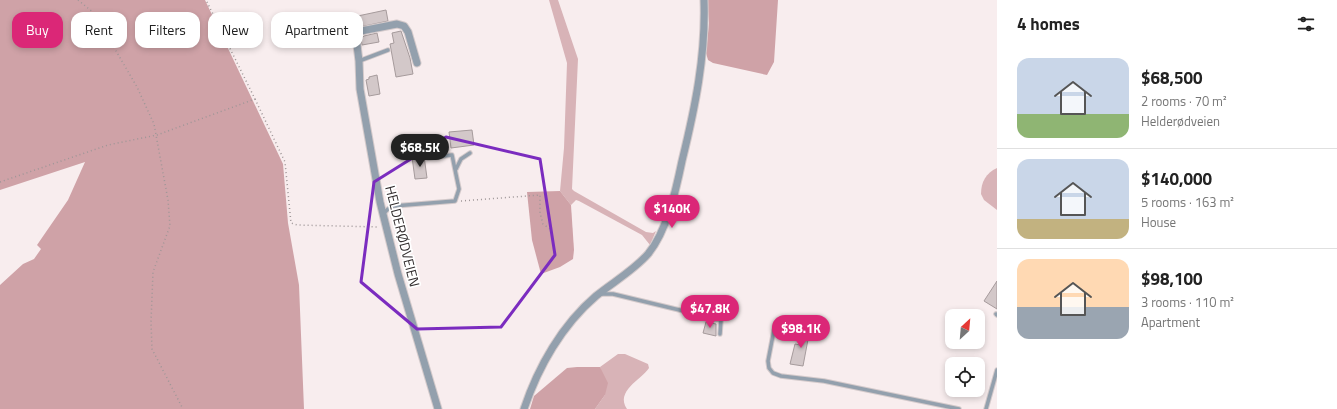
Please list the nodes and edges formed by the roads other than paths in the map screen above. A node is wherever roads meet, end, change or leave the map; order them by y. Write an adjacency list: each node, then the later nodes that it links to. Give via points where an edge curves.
1 (704, 0): 9 (street, via 702,69 674,195 658,237 647,254 630,271)
2 (388, 50): 3 (lane)
3 (359, 61): 4 (street, HELDERØDVEIEN, via 355,40 359,32 397,24 404,26 408,32); 8 (street, HELDERØDVEIEN, via 360,89)
4 (417, 63)
5 (470, 153): 7 (lane, via 461,159)
6 (428, 158): 7 (lane, via 452,155)
7 (456, 169): 8 (lane, via 459,195 455,201 394,206)
8 (383, 214): 13 (street, HELDERØDVEIEN)
9 (598, 294): 11 (lane, via 613,294 721,320); 14 (street, via 558,339 534,382)
10 (798, 326): 15 (lane, via 778,323 774,330 768,361 773,373)
11 (720, 334)
12 (997, 370): 16 (lane)
13 (438, 409)
14 (524, 409)
15 (959, 409)
16 (986, 409)

